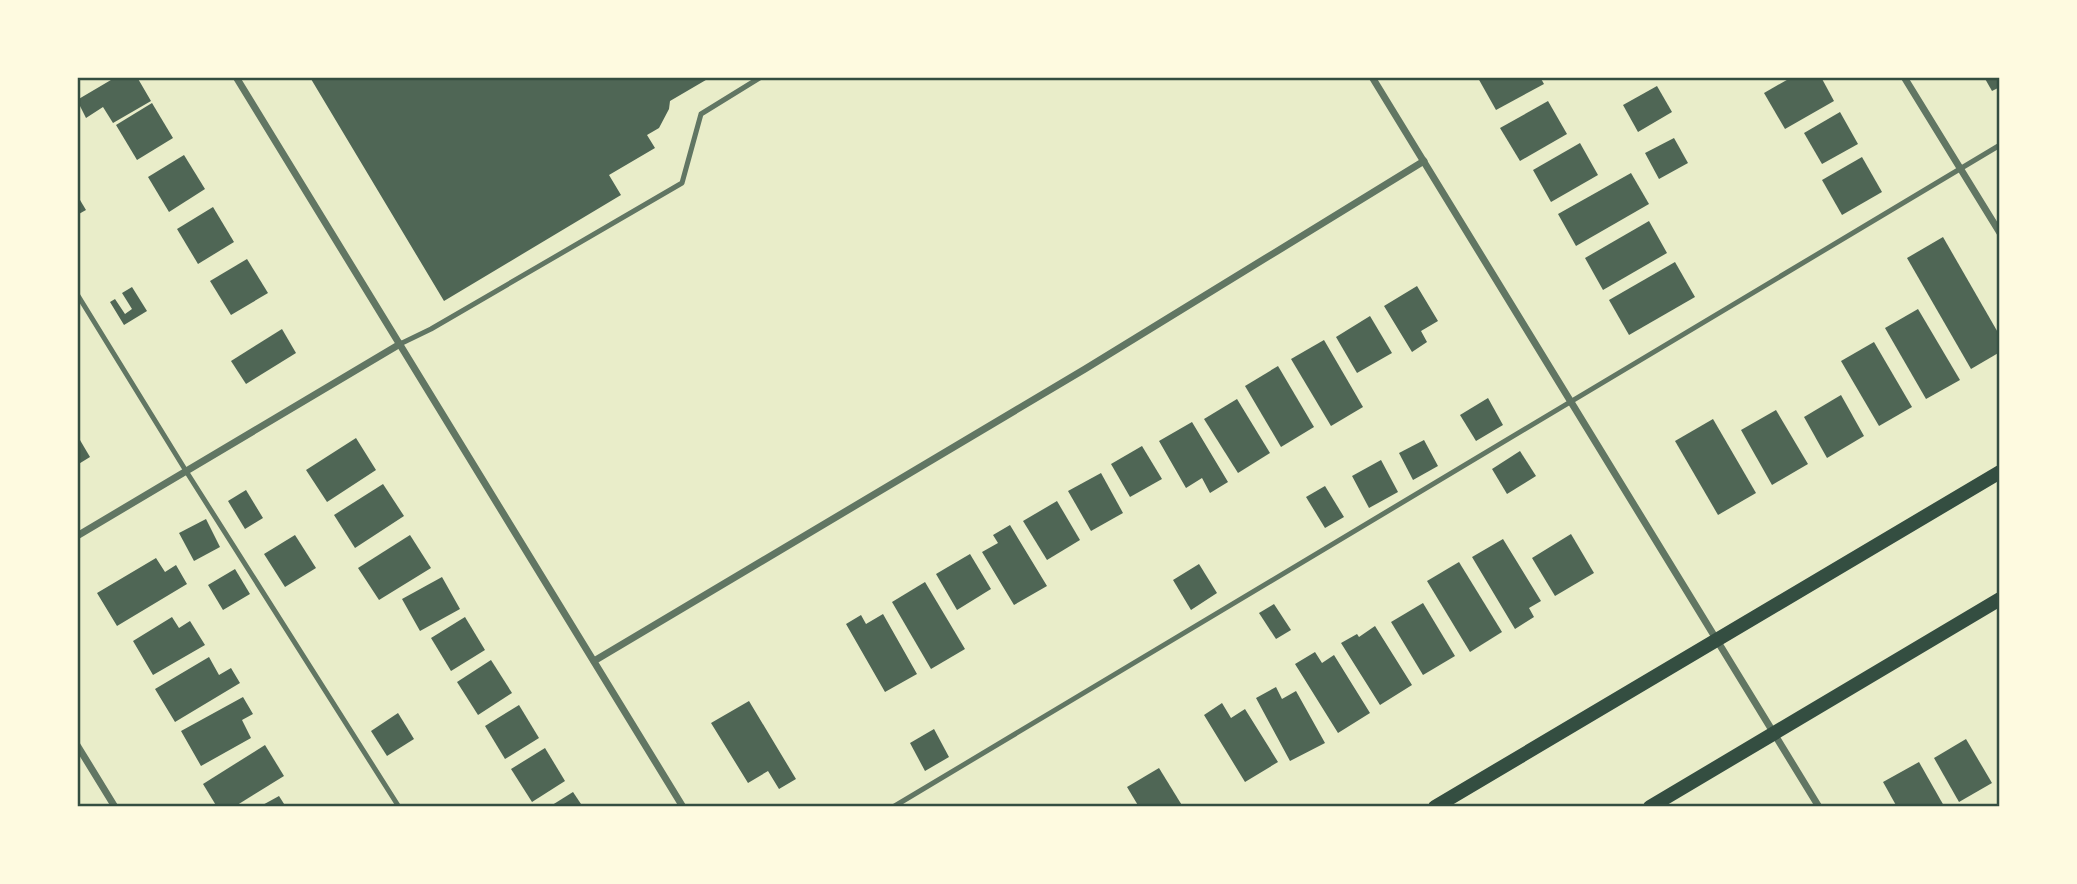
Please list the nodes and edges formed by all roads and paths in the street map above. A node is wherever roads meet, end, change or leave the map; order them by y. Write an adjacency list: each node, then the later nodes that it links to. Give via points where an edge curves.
1 (236, 77): 10 (street)
2 (761, 77): 10 (lane, via 701,114 682,183)
3 (1372, 77): 6 (street)
4 (1904, 77): 7 (street)
5 (2000, 145): 7 (lane)
6 (1424, 161): 11 (street); 17 (street)
7 (1960, 169): 8 (street); 11 (lane)
8 (2000, 233)
9 (77, 294): 12 (lane)
10 (400, 344): 12 (street); 17 (street)
11 (1571, 402): 16 (street); 23 (lane)
12 (186, 471): 14 (street); 21 (lane)
13 (2000, 472): 16 (main road)
14 (77, 536)
15 (2000, 599): 18 (main road)
16 (1717, 640): 18 (street); 24 (main road)
17 (594, 661): 22 (street)
18 (1774, 734): 25 (main road); 26 (street)
19 (77, 745): 20 (street)
20 (115, 807)
21 (399, 807)
22 (683, 807)
23 (892, 807)
24 (1434, 807)
25 (1650, 807)
26 (1819, 807)

